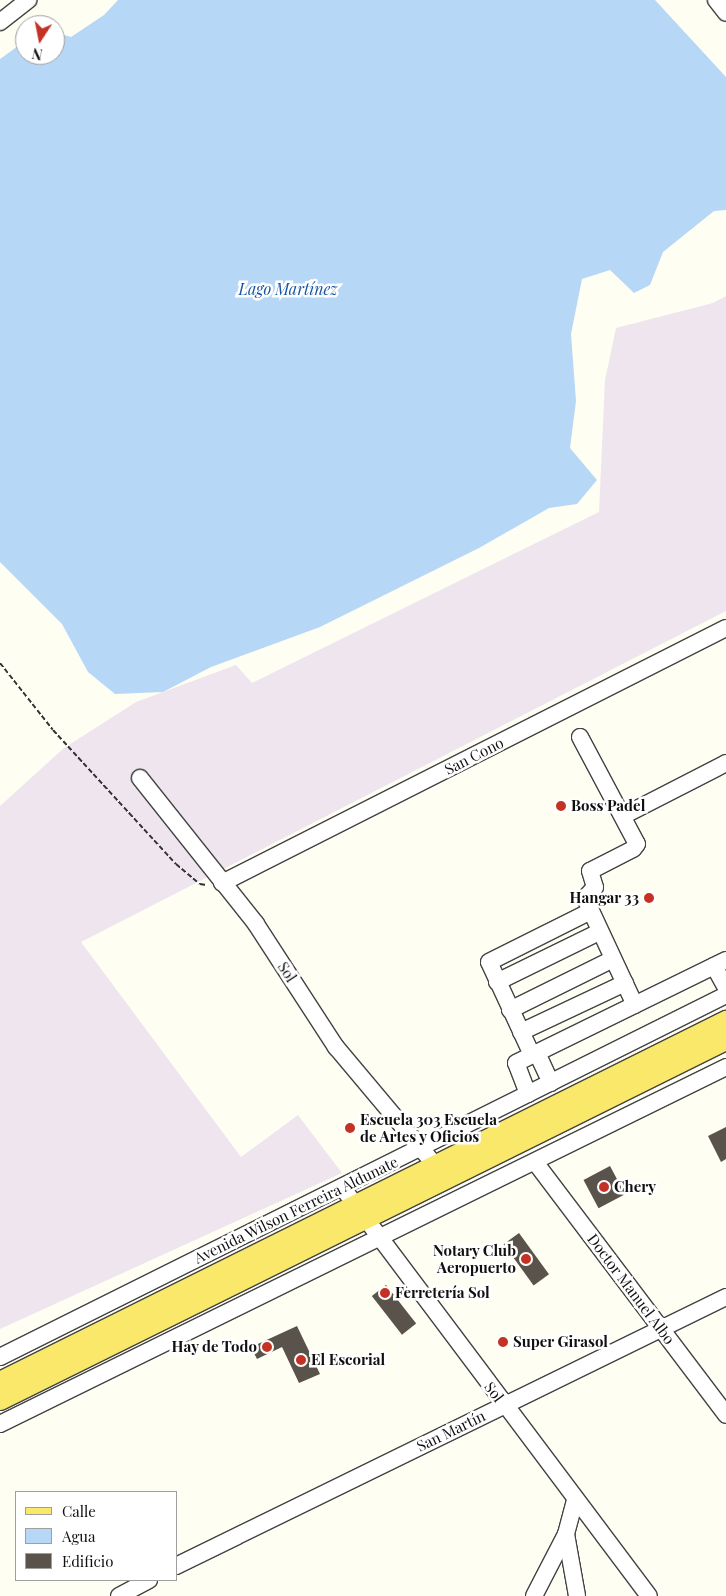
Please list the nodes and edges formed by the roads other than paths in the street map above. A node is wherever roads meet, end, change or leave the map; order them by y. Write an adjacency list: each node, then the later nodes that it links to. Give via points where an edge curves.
1 (28, 0): 4 (street)
2 (716, 0): 3 (street)
3 (726, 13)
4 (0, 22)
5 (726, 628): 10 (street, San Cono)
6 (580, 737): 9 (street)
7 (726, 763): 9 (street)
8 (140, 778): 10 (street, Sol)
9 (623, 816): 11 (street, via 636,844 633,849 590,870 595,886 586,894 585,904)
10 (222, 883): 28 (street, Sol, via 256,924 336,1048)
11 (589, 912): 12 (street); 15 (street, via 489,962)
12 (599, 932): 13 (street); 15 (street)
13 (613, 959): 16 (street); 20 (street)
14 (720, 963): 17 (street); 19 (street)
15 (496, 982): 20 (street)
16 (625, 983): 19 (street); 22 (street)
17 (726, 988)
18 (726, 994): 26 (street, Avenida Wilson Ferreira Aldunate)
19 (636, 1005): 24 (street)
20 (510, 1010): 22 (street)
21 (726, 1021): 30 (main road, Avenida Wilson Ferreira Aldunate)
22 (521, 1032): 24 (street)
23 (726, 1040): 32 (main road, Avenida Wilson Ferreira Aldunate)
24 (534, 1054): 26 (street); 27 (street, via 515,1066)
25 (726, 1067): 29 (street)
26 (551, 1083): 27 (street, Avenida Wilson Ferreira Aldunate)
27 (528, 1094): 28 (street, Avenida Wilson Ferreira Aldunate)
28 (423, 1147): 30 (street, Sol); 31 (street, Avenida Wilson Ferreira Aldunate)
29 (535, 1162): 33 (street); 35 (street, Doctor Manuel Albo)
30 (435, 1165): 32 (main road, Avenida Wilson Ferreira Aldunate)
31 (342, 1187): 32 (street, Sol); 36 (street, Avenida Wilson Ferreira Aldunate)
32 (360, 1212): 33 (street, Sol); 37 (main road, Avenida Wilson Ferreira Aldunate); 38 (main road, Avenida Wilson Ferreira Aldunate)
33 (379, 1237): 39 (street, Sol); 41 (street)
34 (726, 1297): 35 (street, San Martín)
35 (661, 1329): 39 (street, San Martín); 40 (street, Doctor Manuel Albo)
36 (0, 1357)
37 (0, 1382)
38 (0, 1400)
39 (504, 1405): 42 (street, Sol); 44 (street, San Martín)
40 (726, 1415)
41 (0, 1424)
42 (575, 1500): 43 (street); 49 (street, Sol)
43 (566, 1534): 47 (street); 48 (street)
44 (178, 1565)
45 (147, 1581): 46 (street)
46 (118, 1596)
47 (534, 1596)
48 (577, 1596)
49 (649, 1596)

